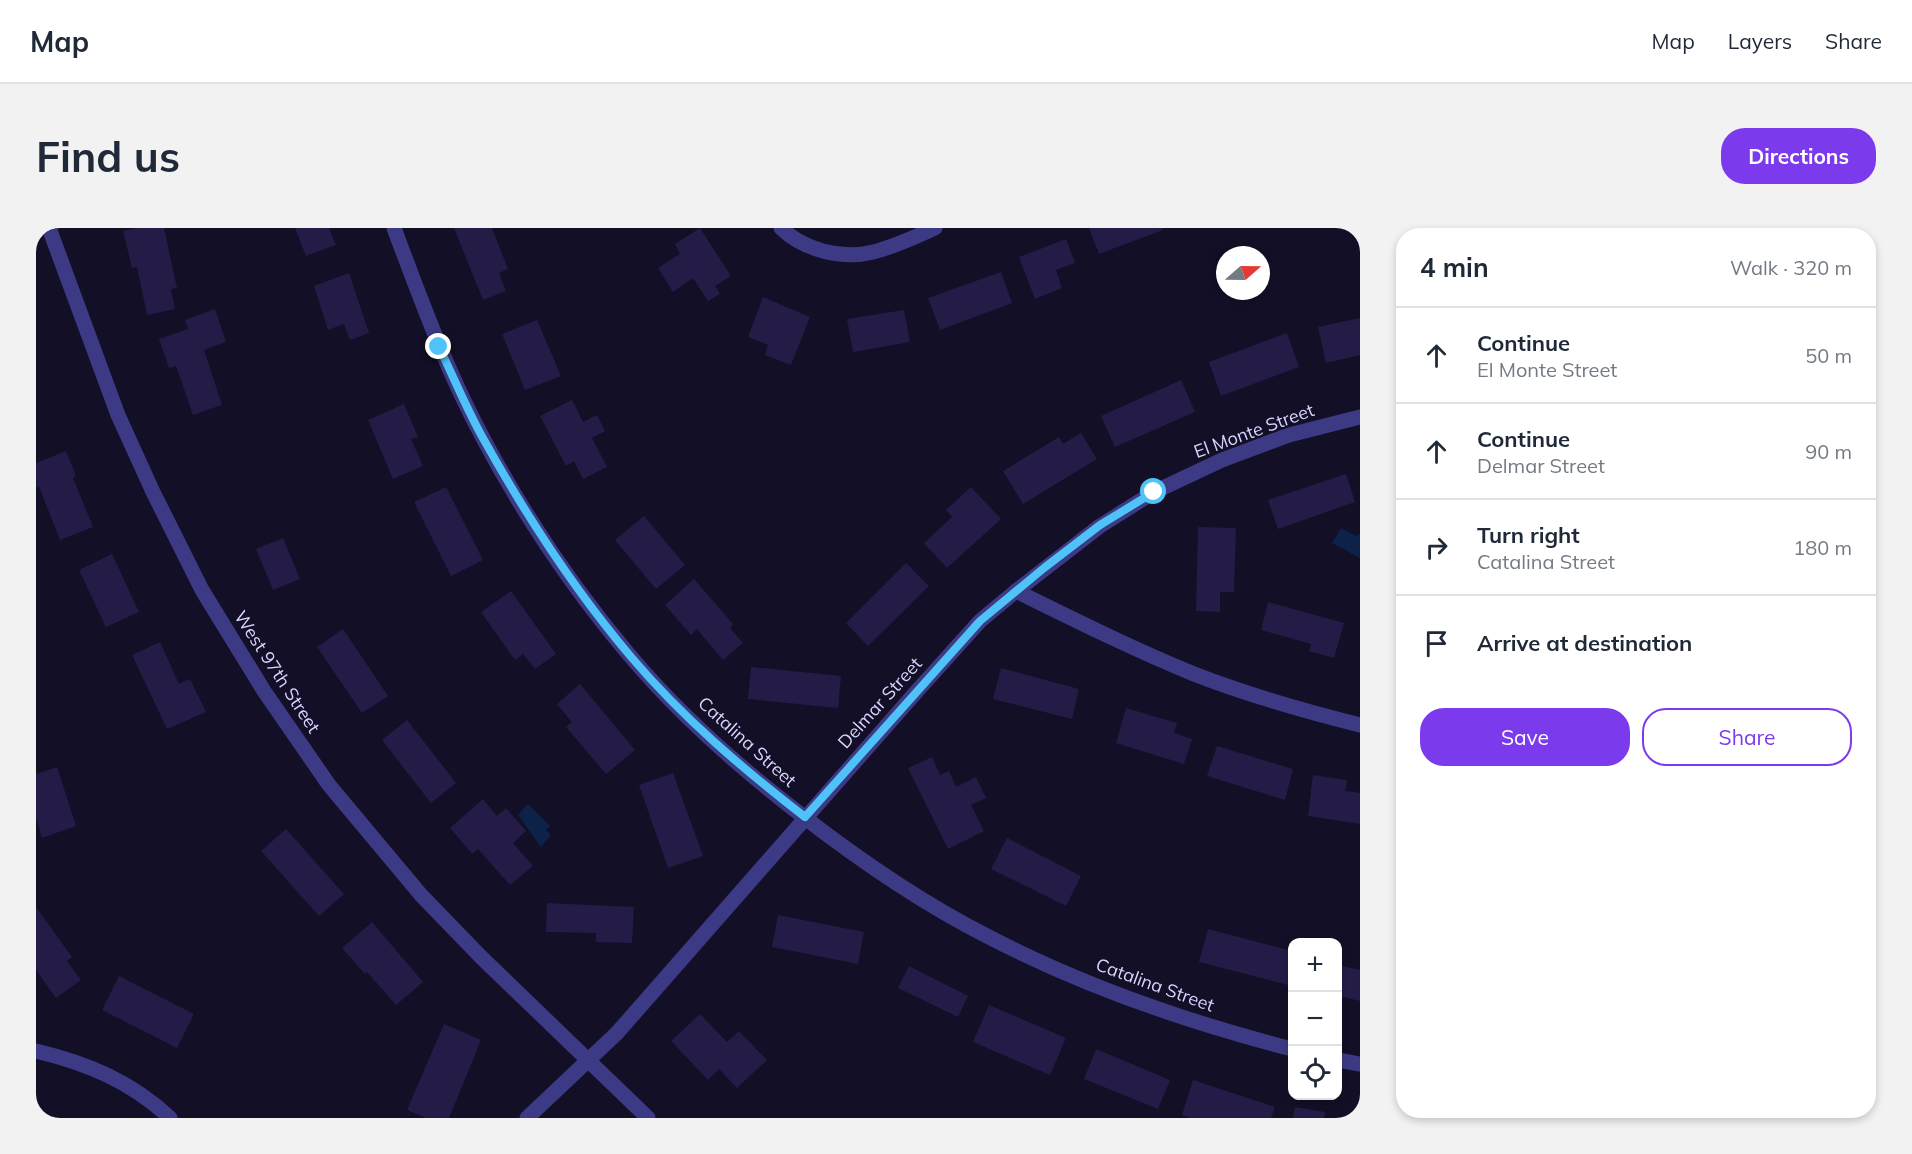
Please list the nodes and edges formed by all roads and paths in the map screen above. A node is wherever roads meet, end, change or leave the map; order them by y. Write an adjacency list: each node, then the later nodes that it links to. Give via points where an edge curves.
1 (49, 228): 11 (street, West 97th Street, via 118,415 153,492 202,590 264,691 329,785 421,895)
2 (394, 228): 8 (street, Catalina Street, via 439,347 483,439 578,590 632,658 688,717 745,771)
3 (781, 228): 4 (street, via 814,249 841,255 872,253)
4 (935, 228)
5 (1360, 417): 6 (street, El Monte Street, via 1289,435 1222,460 1154,492 1100,525)
6 (1016, 591): 7 (street, via 1196,674 1297,709); 8 (street, Delmar Street, via 980,621)
7 (1360, 725)
8 (805, 817): 9 (street, Catalina Street, via 888,878 985,936 1141,1003); 11 (street, Delmar Street)
9 (1288, 1048)
10 (36, 1050): 14 (street, via 113,1076)
11 (589, 1061): 15 (street, Delmar Street); 16 (street, West 97th Street)
12 (1342, 1061): 13 (street)
13 (1360, 1065)
14 (170, 1118)
15 (527, 1118)
16 (648, 1118)

